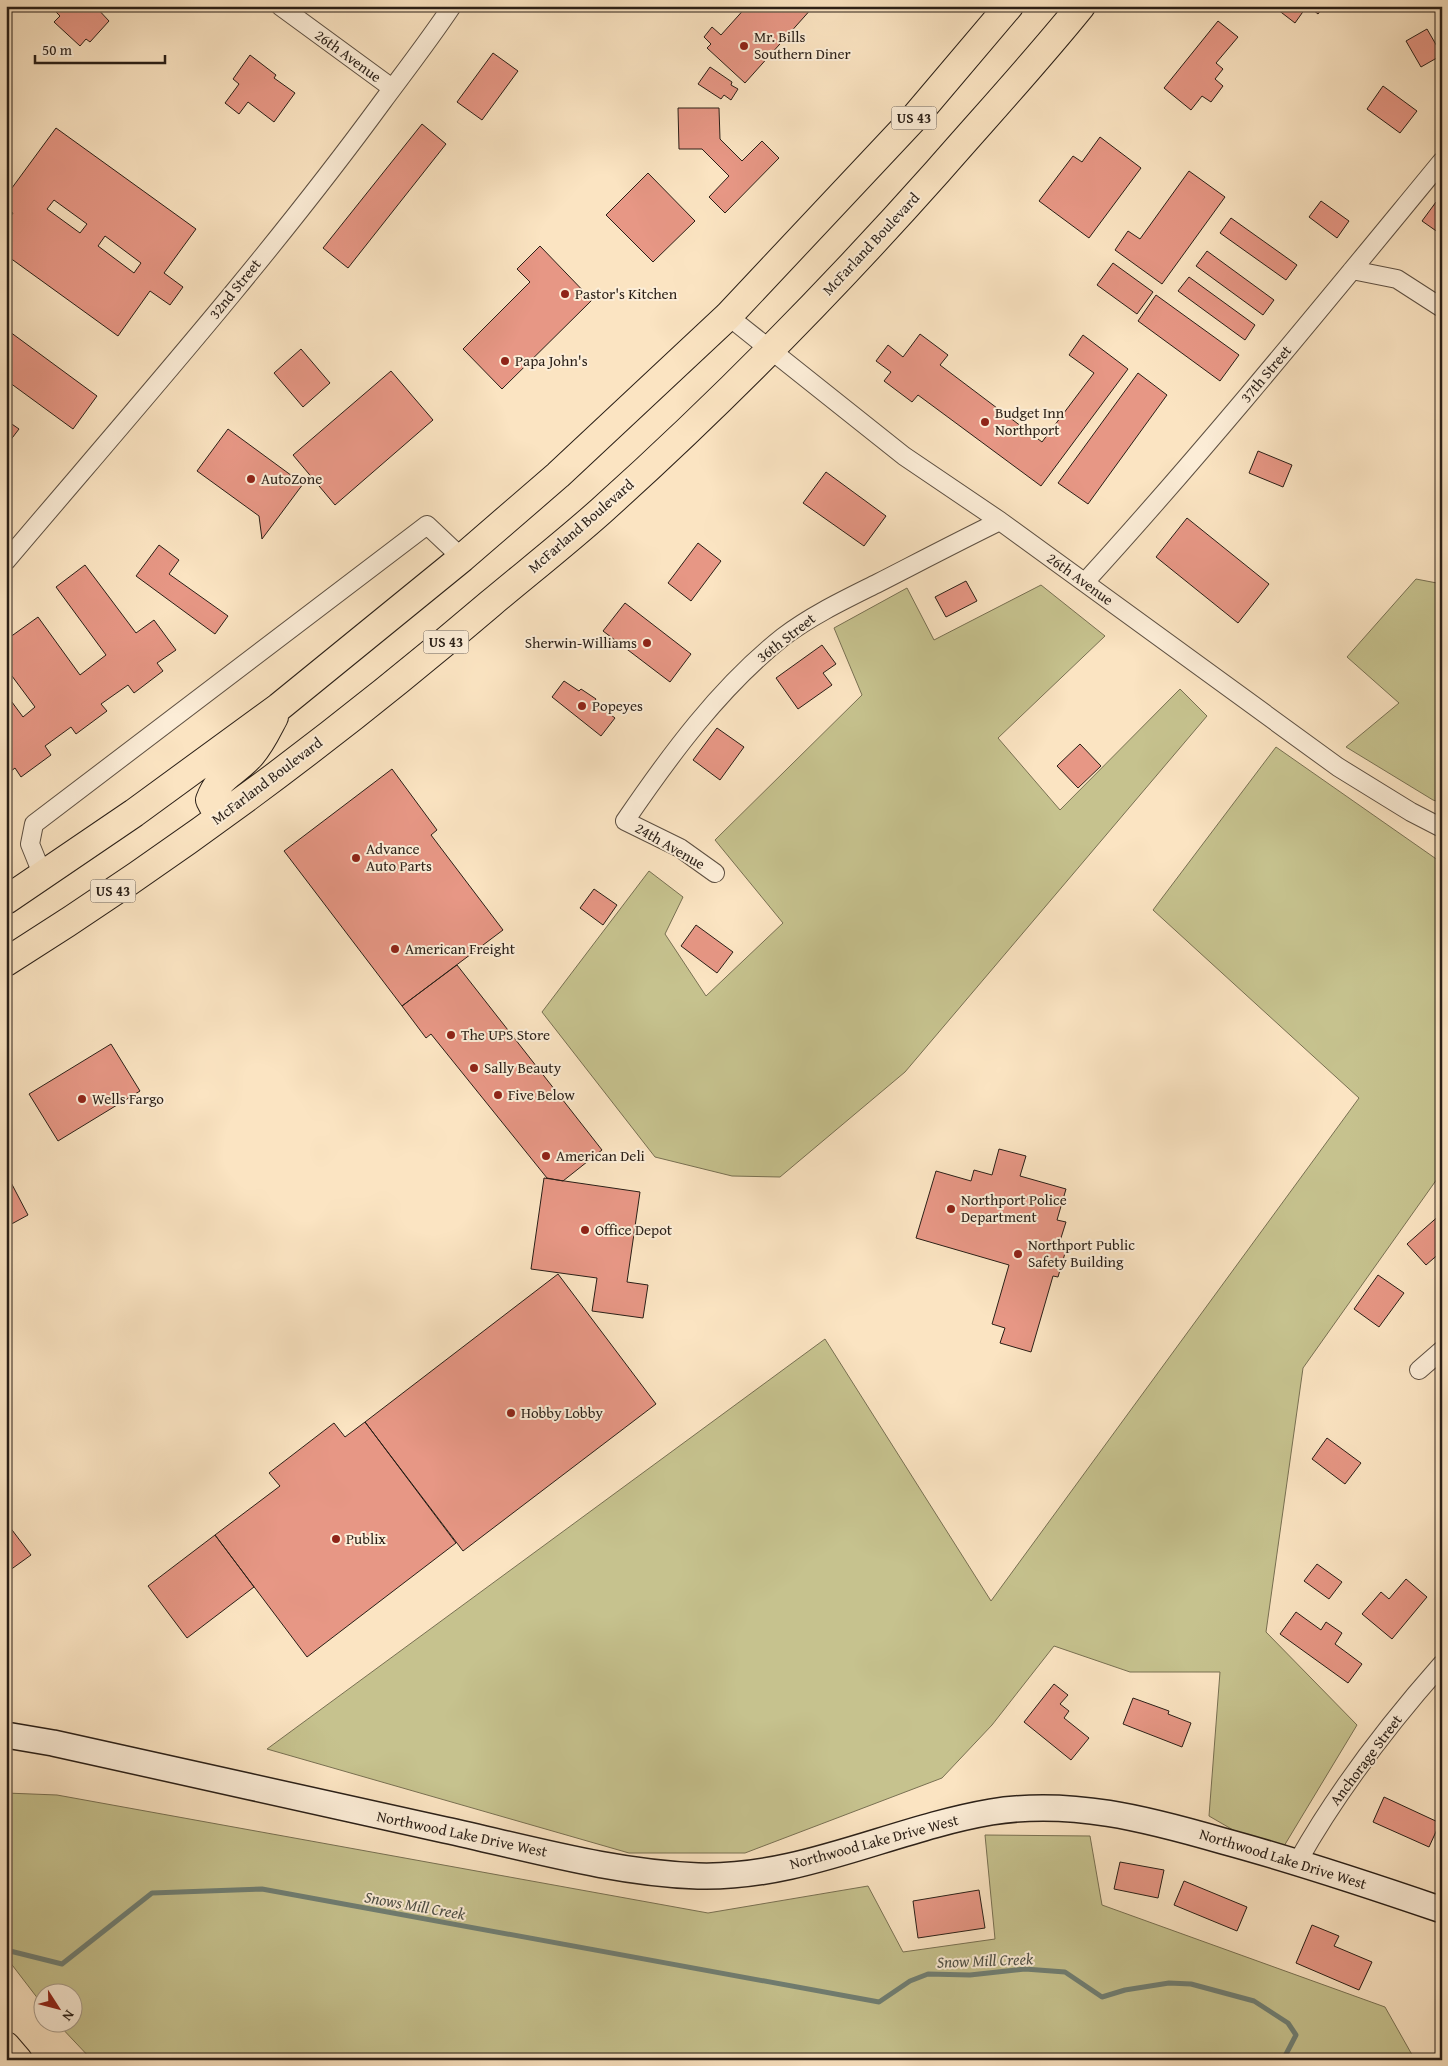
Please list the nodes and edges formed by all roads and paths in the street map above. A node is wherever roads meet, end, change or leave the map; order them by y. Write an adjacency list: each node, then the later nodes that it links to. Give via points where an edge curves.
1 (280, 6): 5 (street, 26th Avenue)
2 (452, 6): 5 (street, 32nd Street)
3 (1010, 6): 9 (main road, US 43, via 915,117)
4 (1081, 6): 10 (main road, McFarland Boulevard / US 43, via 861,257)
5 (392, 88): 13 (street, 32nd Street, via 281,234)
6 (1442, 161): 7 (street, 37th Street)
7 (1352, 270): 8 (street, via 1396,279); 14 (street, 37th Street, via 1143,519)
8 (1442, 308)
9 (728, 316): 10 (street, 26th Avenue); 12 (main road, US 43, via 558,475)
10 (770, 350): 11 (street, 26th Avenue, via 904,456); 16 (main road, McFarland Boulevard / US 43, via 600,512 422,663)
11 (1000, 521): 14 (street, 26th Avenue); 17 (street, 36th Street, via 818,613 783,638 746,670 692,729)
12 (462, 558): 15 (main road, US 43); 20 (street, via 427,524 34,824 30,844)
13 (6, 561)
14 (1085, 582): 18 (street, 26th Avenue, via 1338,767)
15 (279, 707): 16 (main road, via 249,757 215,787 210,800); 20 (main road, US 43)
16 (219, 817): 22 (main road, McFarland Boulevard / US 43)
17 (625, 821): 19 (street, 24th Avenue, via 680,848)
18 (1442, 828)
19 (715, 873)
20 (43, 876): 21 (main road, US 43)
21 (6, 900)
22 (6, 962)
23 (1442, 1350): 24 (street)
24 (1419, 1370)
25 (1442, 1664): 27 (street, Anchorage Street, via 1346,1783)
26 (6, 1736): 27 (street, Northwood Lake Drive West, via 53,1743 658,1874 701,1876 766,1870 829,1857 952,1820 995,1811 1037,1808 1144,1818)
27 (1298, 1861): 28 (street, Northwood Lake Drive West)
28 (1442, 1910)
29 (6, 2046): 30 (main road)
30 (18, 2060)

